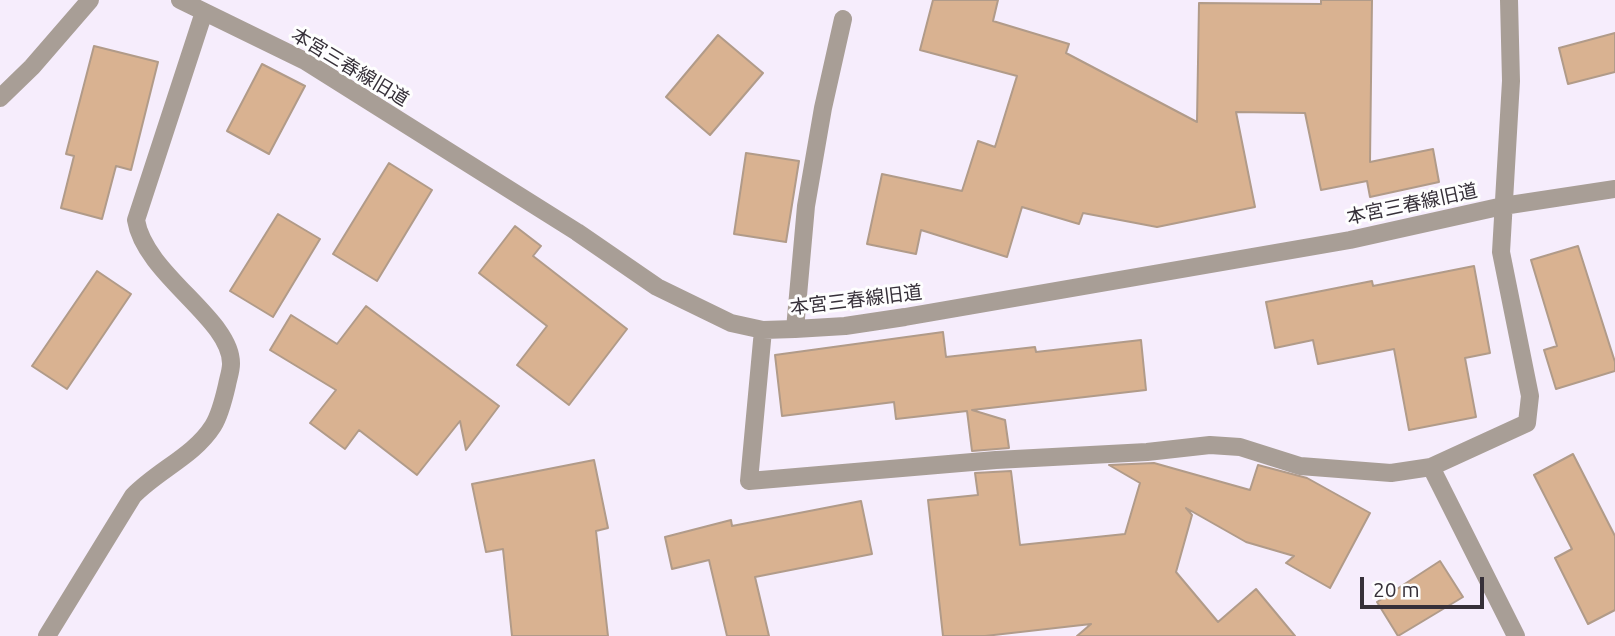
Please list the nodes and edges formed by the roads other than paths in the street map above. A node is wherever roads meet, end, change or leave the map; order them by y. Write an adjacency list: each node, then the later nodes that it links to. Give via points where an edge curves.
1 (90, 0): 6 (street)
2 (180, 0): 4 (street, 本宮三春線旧道)
3 (1509, 0): 8 (street, via 1511,81)
4 (204, 12): 10 (street, 本宮三春線旧道, via 305,61 657,287 731,323); 12 (street, via 136,220 138,236 149,254 217,328 232,362 225,393 213,425 190,452 133,496)
5 (843, 19): 9 (street, via 806,206)
6 (0, 98)
7 (1615, 189): 8 (street, 本宮三春線旧道)
8 (1503, 206): 9 (street, 本宮三春線旧道, via 1350,240 905,317); 11 (street, via 1501,252 1530,396 1527,423)
9 (795, 329): 10 (street, 本宮三春線旧道)
10 (763, 330): 11 (street, via 749,481 1210,444 1240,447 1300,466 1391,473)
11 (1431, 467): 13 (street)
12 (47, 636)
13 (1516, 636)

